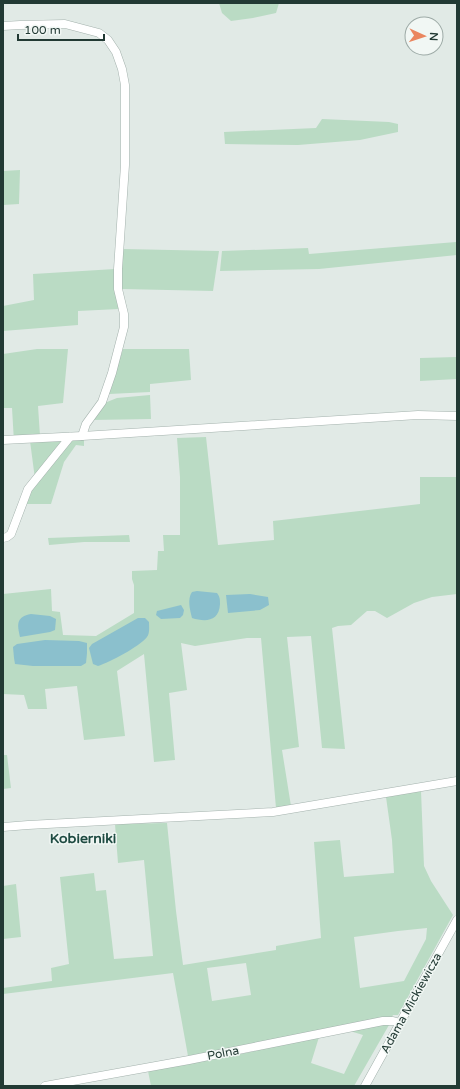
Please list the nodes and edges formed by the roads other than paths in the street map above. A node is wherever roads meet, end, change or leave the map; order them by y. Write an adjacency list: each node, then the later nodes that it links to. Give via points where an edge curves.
1 (3, 26): 3 (street, via 65,24 99,33 108,40 116,52 122,69 125,85 125,165 118,289 124,314 124,327 102,402 86,424)
2 (457, 416): 3 (street, via 418,415)
3 (82, 436): 4 (street)
4 (70, 437): 5 (street); 6 (street, via 28,489 11,534)
5 (3, 440)
6 (3, 538)
7 (457, 781): 8 (street, via 273,812)
8 (3, 827)
9 (457, 920): 10 (street, Adama Mickiewicza)
10 (400, 1023): 11 (street, Polna, via 383,1021); 12 (street, Adama Mickiewicza)
11 (45, 1086)
12 (365, 1086)

